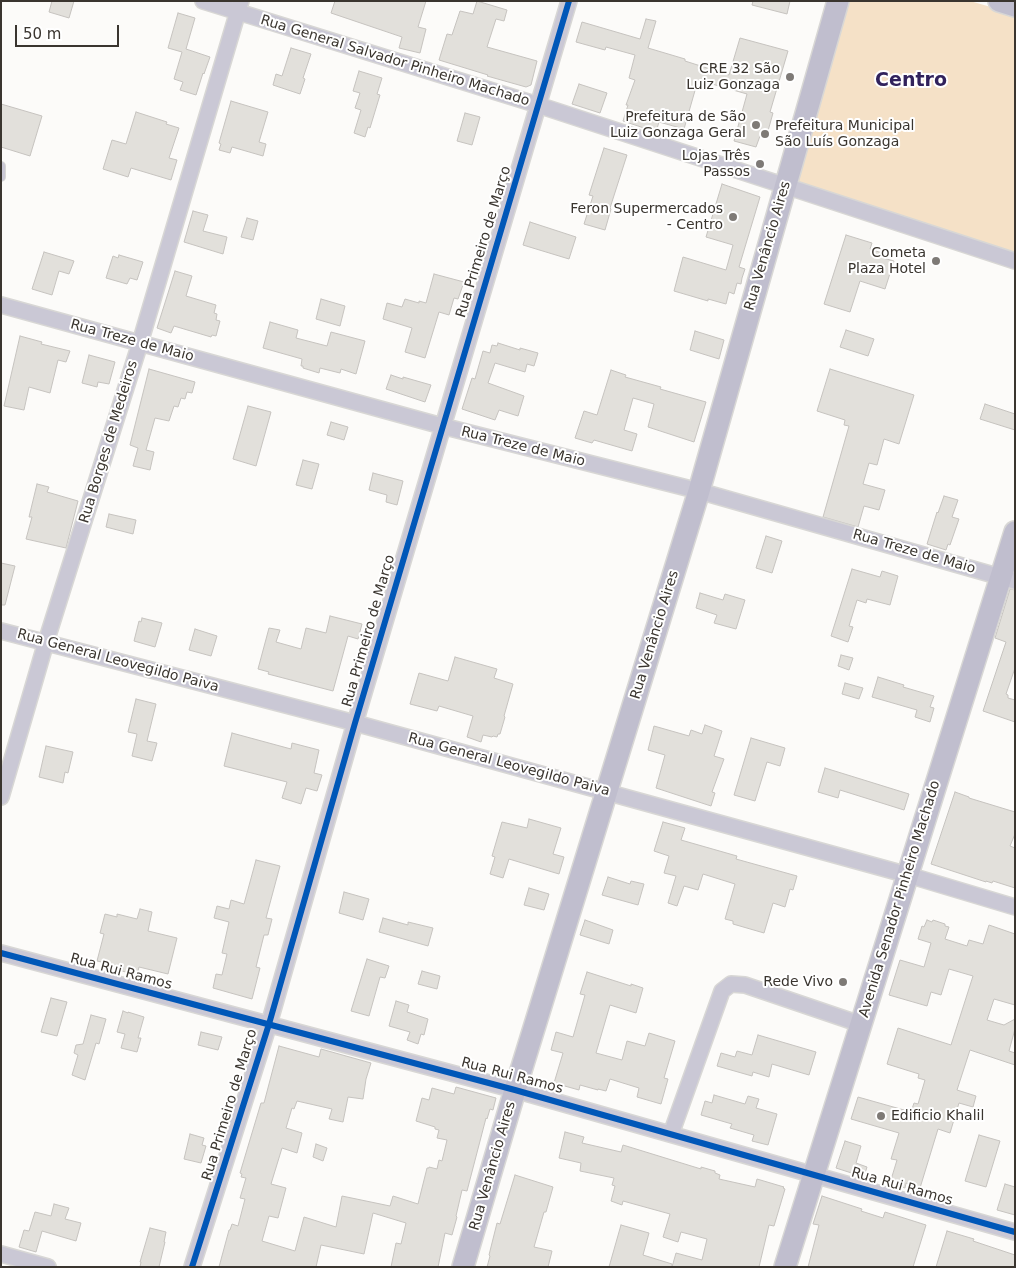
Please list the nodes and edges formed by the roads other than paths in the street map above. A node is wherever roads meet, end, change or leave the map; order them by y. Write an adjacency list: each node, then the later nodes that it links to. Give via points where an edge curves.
1 (203, 1): 5 (street, Rua General Salvador Pinheiro Machado)
2 (569, 1): 7 (street, Rua Primeiro de Março)
3 (838, 1): 10 (main road, Rua Venâncio Aires)
4 (999, 1): 6 (main road)
5 (239, 6): 7 (street, Rua General Salvador Pinheiro Machado); 13 (street, Rua Borges de Medeiros)
6 (1015, 6)
7 (538, 105): 10 (street, Rua General Salvador Pinheiro Machado); 14 (street, Rua Primeiro de Março)
8 (1, 166): 9 (lane)
9 (1, 177)
10 (785, 186): 11 (street, Rua General Salvador Pinheiro Machado); 15 (main road, Rua Venâncio Aires)
11 (1015, 261)
12 (1, 305): 13 (street, Rua Treze de Maio)
13 (140, 342): 14 (street, Rua Treze de Maio); 19 (street, Rua Borges de Medeiros)
14 (442, 426): 15 (street, Rua Treze de Maio); 20 (street, Rua Primeiro de Março)
15 (699, 491): 17 (street, Rua Treze de Maio); 21 (main road, Rua Venâncio Aires)
16 (1015, 532): 17 (main road, Avenida Senador Pinheiro Machado)
17 (1008, 579): 23 (main road, Avenida Senador Pinheiro Machado)
18 (1, 631): 19 (street, Rua General Leovegildo Paiva)
19 (46, 642): 20 (street, Rua General Leovegildo Paiva); 22 (street, Rua Borges de Medeiros)
20 (355, 723): 21 (street, Rua General Leovegildo Paiva); 26 (street, Rua Primeiro de Março)
21 (606, 792): 23 (street, Rua General Leovegildo Paiva); 28 (main road, Rua Venâncio Aires)
22 (1, 797)
23 (908, 875): 24 (street, Rua General Leovegildo Paiva); 27 (main road, Avenida Senador Pinheiro Machado)
24 (1015, 907)
25 (1, 953): 26 (street, Rua Rui Ramos)
26 (269, 1024): 28 (street, Rua Rui Ramos); 34 (street, Rua Primeiro de Março)
27 (860, 1024): 29 (street, via 746,985 731,984 722,990); 30 (main road, Avenida Senador Pinheiro Machado)
28 (515, 1090): 29 (street, Rua Rui Ramos); 35 (main road, Rua Venâncio Aires)
29 (671, 1134): 30 (street, Rua Rui Ramos)
30 (814, 1174): 31 (street, Rua Rui Ramos); 36 (main road, Avenida Senador Pinheiro Machado)
31 (1015, 1232)
32 (1, 1254): 33 (street)
33 (48, 1267)
34 (192, 1267)
35 (463, 1267)
36 (785, 1267)

